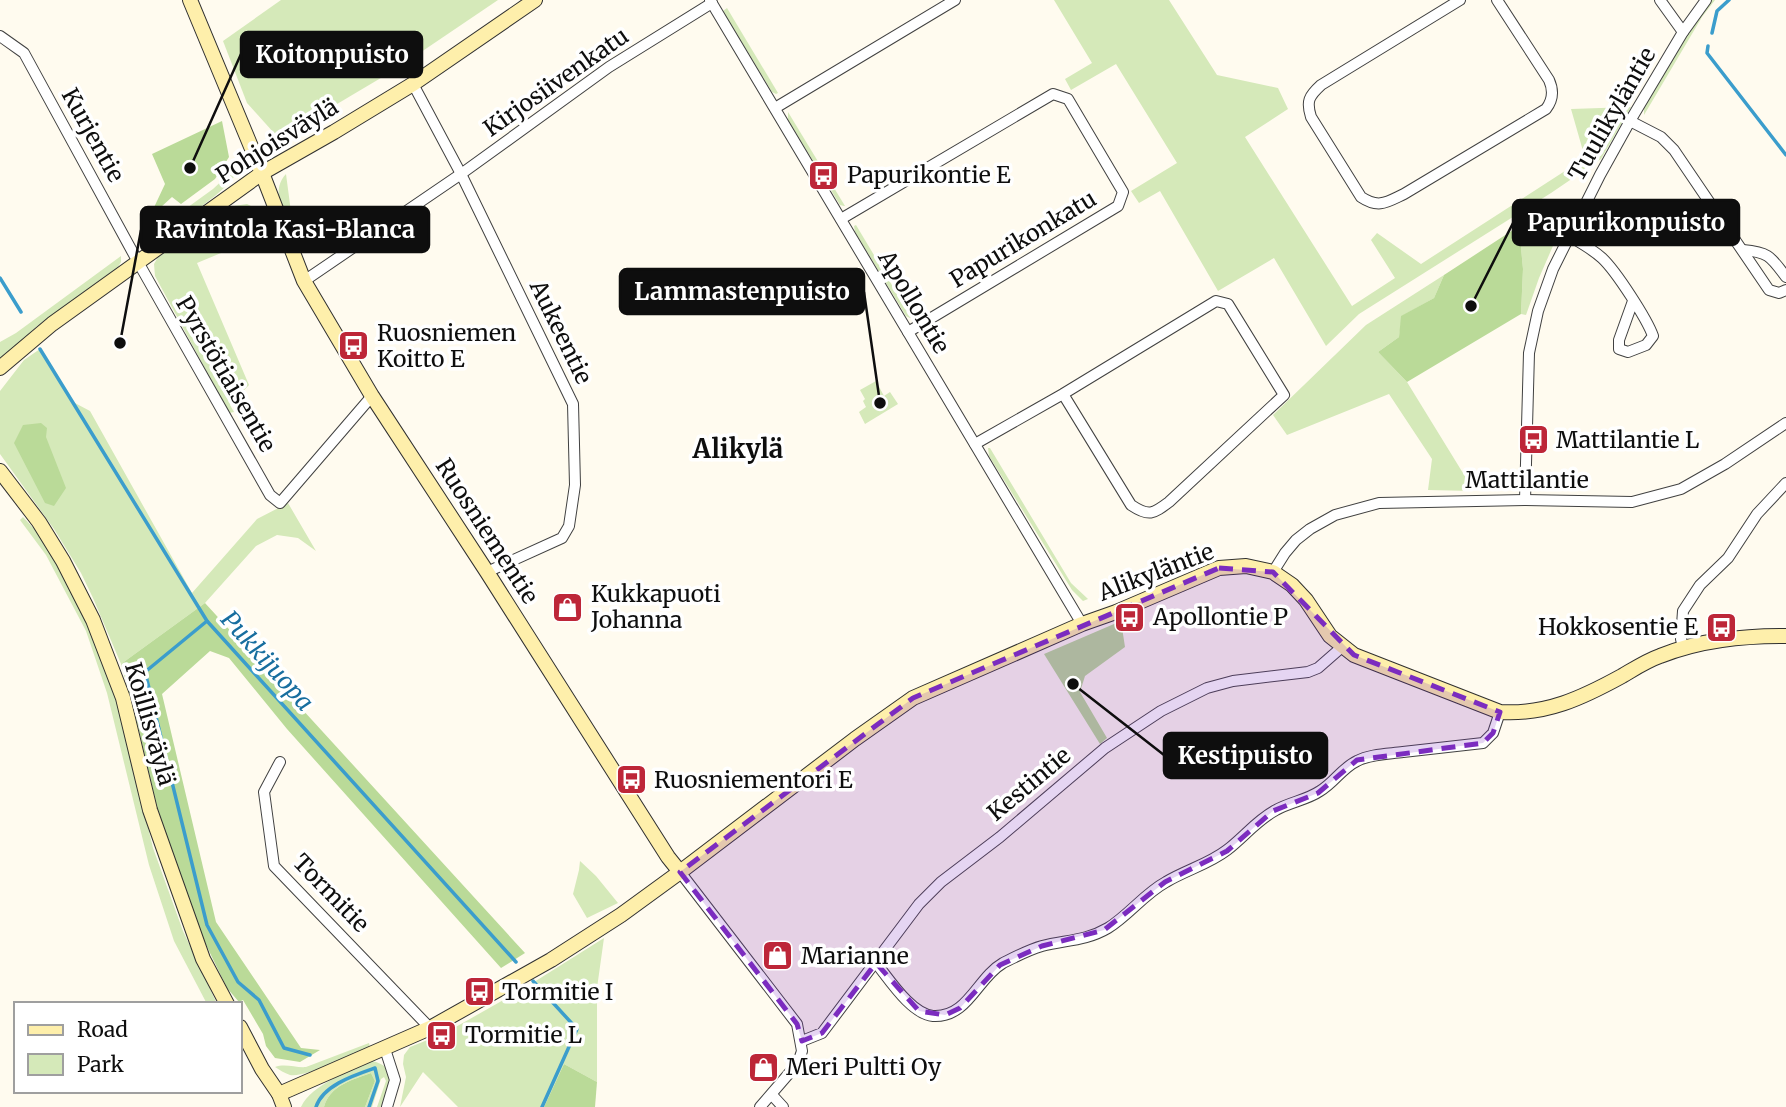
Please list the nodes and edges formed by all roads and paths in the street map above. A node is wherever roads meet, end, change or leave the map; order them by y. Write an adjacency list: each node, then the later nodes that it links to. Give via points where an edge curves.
1 (190, 0): 14 (street, Ruosniementie)
2 (534, 0): 11 (street, Pohjoisväylä)
3 (955, 0): 12 (street)
4 (1460, 0): 5 (street, via 1310,94 1311,117 1361,197 1369,202 1381,205 1405,194 1550,103 1553,87)
5 (1497, 0)
6 (1660, 0): 9 (street)
7 (1706, 0): 9 (street, Tuulikyläntie)
8 (711, 2): 12 (street, Apollontie); 15 (street, Kirjosiivenkatu, via 609,67)
9 (1683, 32): 13 (street, Tuulikyläntie)
10 (0, 37): 19 (street, Kurjentie, via 24,53)
11 (413, 84): 14 (street, Pohjoisväylä); 15 (street, Aukeentie)
12 (775, 108): 16 (street, Apollontie)
13 (1630, 121): 17 (street, Tuulikyläntie); 18 (street, via 1674,150)
14 (262, 173): 19 (street, Pohjoisväylä); 21 (street, Ruosniementie)
15 (461, 174): 21 (street, Kirjosiivenkatu); 36 (street, Aukeentie, via 573,404 575,485 569,526 562,538)
16 (842, 219): 24 (street, Apollontie); 24 (street, Papurikonkatu, via 1053,94 1068,99 1116,180 1123,192 1118,206)
17 (1569, 236): 23 (street, via 1604,260); 35 (street, Tuulikyläntie, via 1553,269 1528,352)
18 (1743, 250): 20 (street, via 1771,257); 22 (street, via 1769,289)
19 (138, 262): 25 (street, Pohjoisväylä); 29 (street, Pyrstötiaisentie, via 270,495 280,503)
20 (1786, 277)
21 (304, 281): 29 (street, Ruosniementie)
22 (1786, 290)
23 (1633, 301): 23 (street, via 1653,336 1646,345 1628,352 1619,349 1619,340)
24 (908, 332): 31 (street, Apollontie)
25 (16, 356): 26 (street, Pohjoisväylä); 27 (street, Pohjoisväylä)
26 (0, 368)
27 (0, 379)
28 (1063, 394): 28 (street, via 1216,301 1228,304 1284,395 1169,502 1155,513 1142,513 1131,505); 31 (street)
29 (372, 396): 36 (street, Ruosniementie)
30 (1786, 423): 35 (street, Mattilantie, via 1681,489 1632,502)
31 (975, 444): 38 (street, Apollontie)
32 (0, 471): 46 (street, Koillisväylä, via 39,522 93,620 123,698 150,810 203,959)
33 (1786, 483): 34 (street)
34 (1781, 496): 41 (street, via 1757,514 1728,558 1700,585 1683,611)
35 (1525, 500): 37 (street, Mattilantie, via 1379,503 1335,515 1296,540)
36 (487, 572): 44 (street, Ruosniementie)
37 (1273, 572): 38 (street, Alikyläntie, via 1246,566 1219,568); 40 (street, Alikyläntie, via 1306,600)
38 (1082, 624): 44 (street, Alikyläntie, via 913,698)
39 (1786, 636): 41 (street, Alikyläntie, via 1726,638)
40 (1342, 647): 42 (street, Alikyläntie); 45 (street, Kestintie, via 1308,672 1207,688 1105,748 942,882 919,904)
41 (1683, 647): 42 (street, Alikyläntie, via 1574,700 1544,710)
42 (1500, 712): 45 (street, via 1493,733 1483,743 1357,760 1318,793 1273,811 1227,851 1165,882 1104,930 1076,941 1042,946 1000,965 960,1008 945,1015 919,1011)
43 (280, 762): 47 (street, Tormitie, via 264,792 275,866)
44 (680, 872): 47 (street, via 551,960); 49 (street, via 797,1024)
45 (876, 963): 49 (street, Kestintie, via 822,1033)
46 (226, 1002)
47 (430, 1028): 50 (street)
48 (242, 1031): 52 (street)
49 (802, 1041): 51 (street, via 798,1063)
50 (385, 1049): 52 (street); 53 (street, via 396,1080)
51 (772, 1095): 54 (street); 55 (street)
52 (281, 1100)
53 (387, 1107)
54 (760, 1107)
55 (783, 1107)

